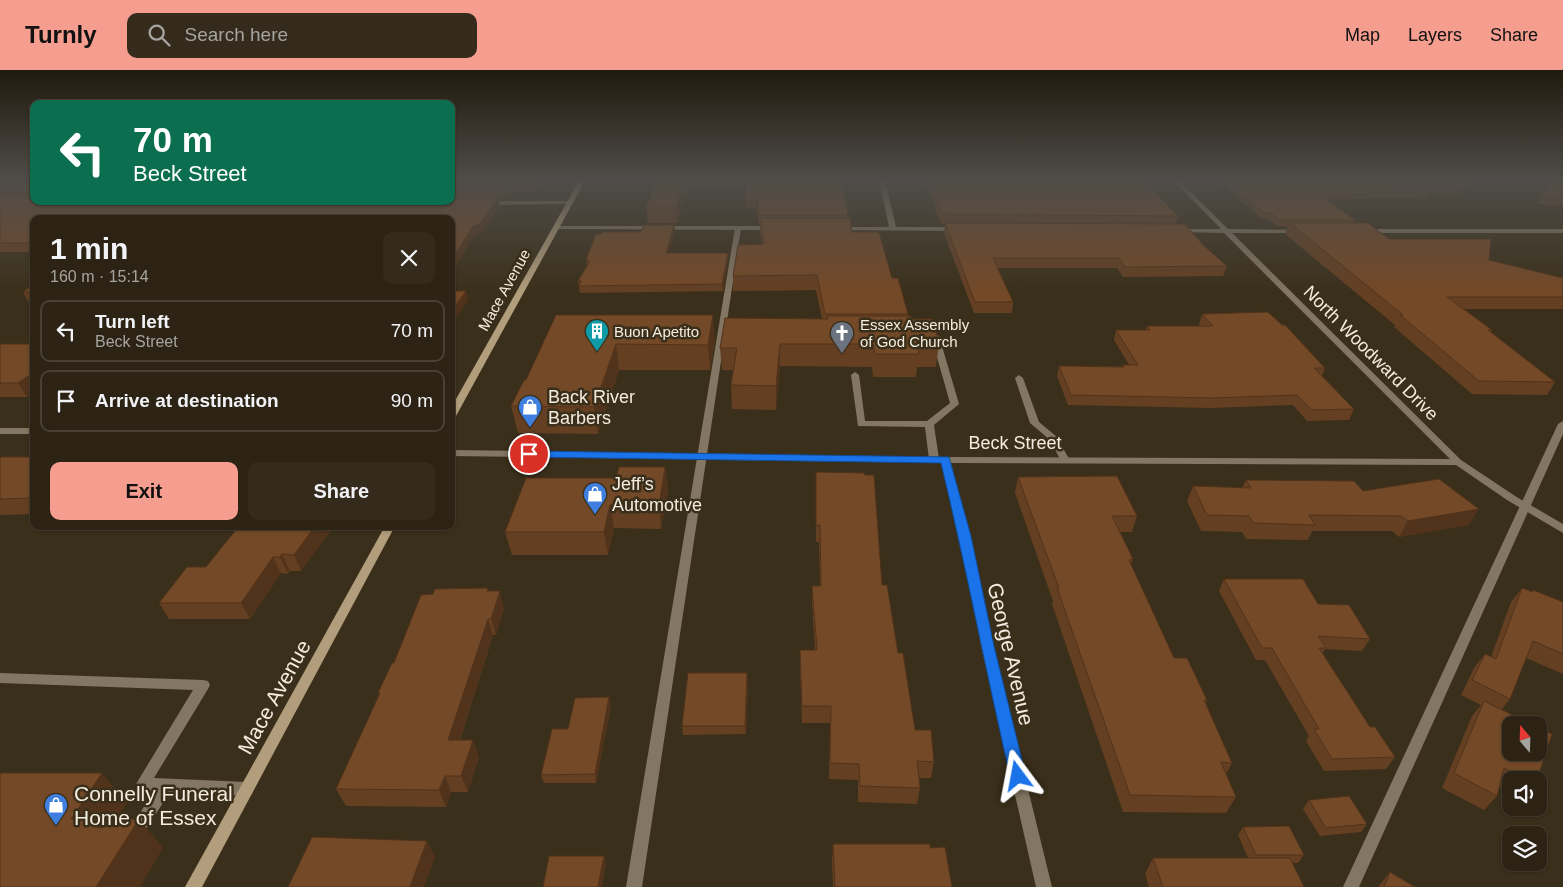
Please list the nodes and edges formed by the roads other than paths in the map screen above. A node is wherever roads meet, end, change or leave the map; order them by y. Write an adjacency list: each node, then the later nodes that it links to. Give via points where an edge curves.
1 (563, 217): 4 (main road, Mace Avenue)
2 (890, 217): 8 (street)
3 (1211, 217): 11 (street, North Woodward Drive)
4 (558, 227): 5 (street); 18 (main road, Mace Avenue)
5 (738, 228): 6 (street); 24 (street)
6 (777, 228)
7 (835, 229): 8 (street)
8 (893, 229): 9 (street)
9 (961, 229)
10 (1166, 231): 11 (street)
11 (1225, 231): 12 (street); 27 (street, North Woodward Drive)
12 (1304, 231)
13 (1354, 231): 14 (street)
14 (1563, 231)
15 (925, 334): 19 (street, via 935,334 955,404)
16 (856, 375): 19 (street, via 861,424)
17 (1019, 378): 26 (street, via 1035,423 1054,439)
18 (455, 409)
19 (929, 424): 25 (street, George Avenue)
20 (1563, 424): 28 (street)
21 (0, 431): 22 (street)
22 (30, 431)
23 (455, 454): 24 (street, Beck Street)
24 (703, 456): 25 (street, Beck Street); 36 (street)
25 (940, 459): 26 (street, Beck Street); 37 (street, George Avenue)
26 (1064, 459): 27 (street, Beck Street)
27 (1458, 462): 28 (street, North Woodward Drive)
28 (1526, 507): 29 (street, North Woodward Drive); 38 (street)
29 (1563, 528)
30 (388, 530): 33 (main road, Mace Avenue)
31 (0, 678): 32 (street, via 203,685 143,784)
32 (166, 785): 33 (street); 34 (street)
33 (247, 789): 35 (main road, Mace Avenue)
34 (126, 848)
35 (193, 887)
36 (634, 887)
37 (1044, 887)
38 (1351, 887)

